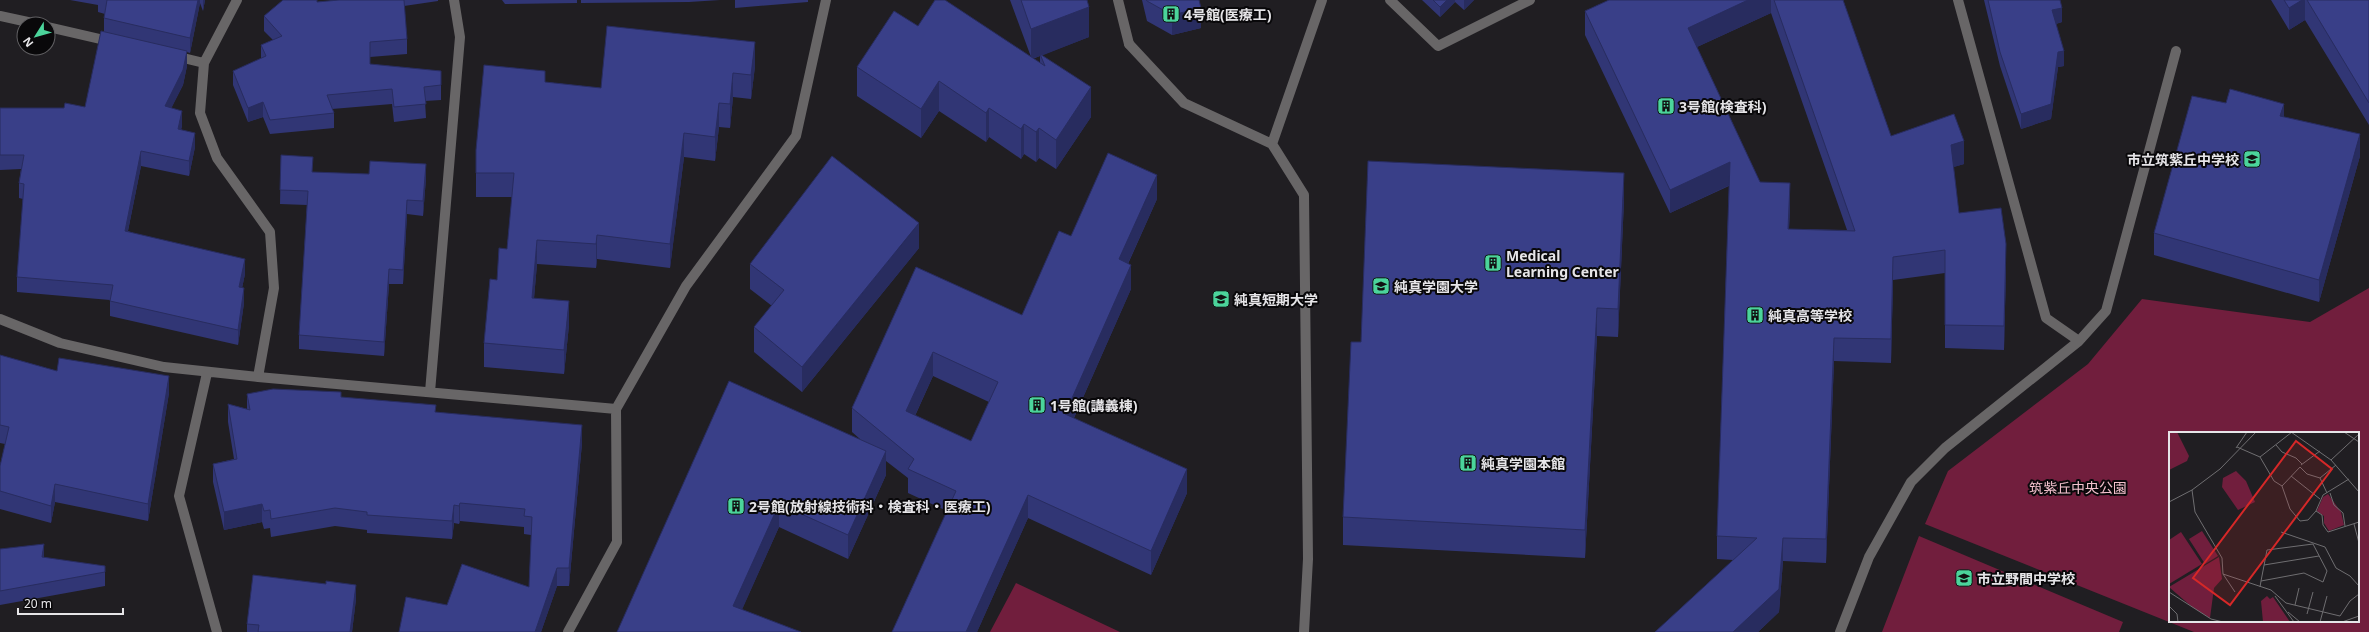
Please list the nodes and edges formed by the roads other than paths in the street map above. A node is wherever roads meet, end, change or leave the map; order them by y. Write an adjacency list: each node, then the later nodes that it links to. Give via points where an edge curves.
1 (237, 0): 15 (street)
2 (454, 0): 21 (street, via 460,37)
3 (826, 0): 22 (street, via 796,136 686,286)
4 (1118, 0): 16 (street, via 1129,44 1184,103)
5 (1322, 0): 16 (street)
6 (1390, 0): 7 (street, via 1438,46)
7 (1530, 0)
8 (1958, 0): 18 (street, via 2046,318)
9 (0, 16): 10 (street)
10 (16, 20)
11 (56, 29): 12 (street)
12 (122, 44)
13 (2176, 51): 18 (street, via 2106,311)
14 (167, 54): 15 (street)
15 (204, 63): 20 (street, via 200,113 217,158 270,232 274,288)
16 (1272, 144): 25 (street, via 1304,194 1308,558)
17 (0, 319): 19 (street, via 60,343 164,367)
18 (2079, 341): 26 (street, via 1945,448 1911,482 1869,557)
19 (207, 373): 20 (street); 23 (street, via 179,496)
20 (258, 377): 21 (street)
21 (430, 392): 22 (street)
22 (616, 409): 24 (street, via 617,542)
23 (216, 632)
24 (568, 632)
25 (1304, 632)
26 (1840, 632)

